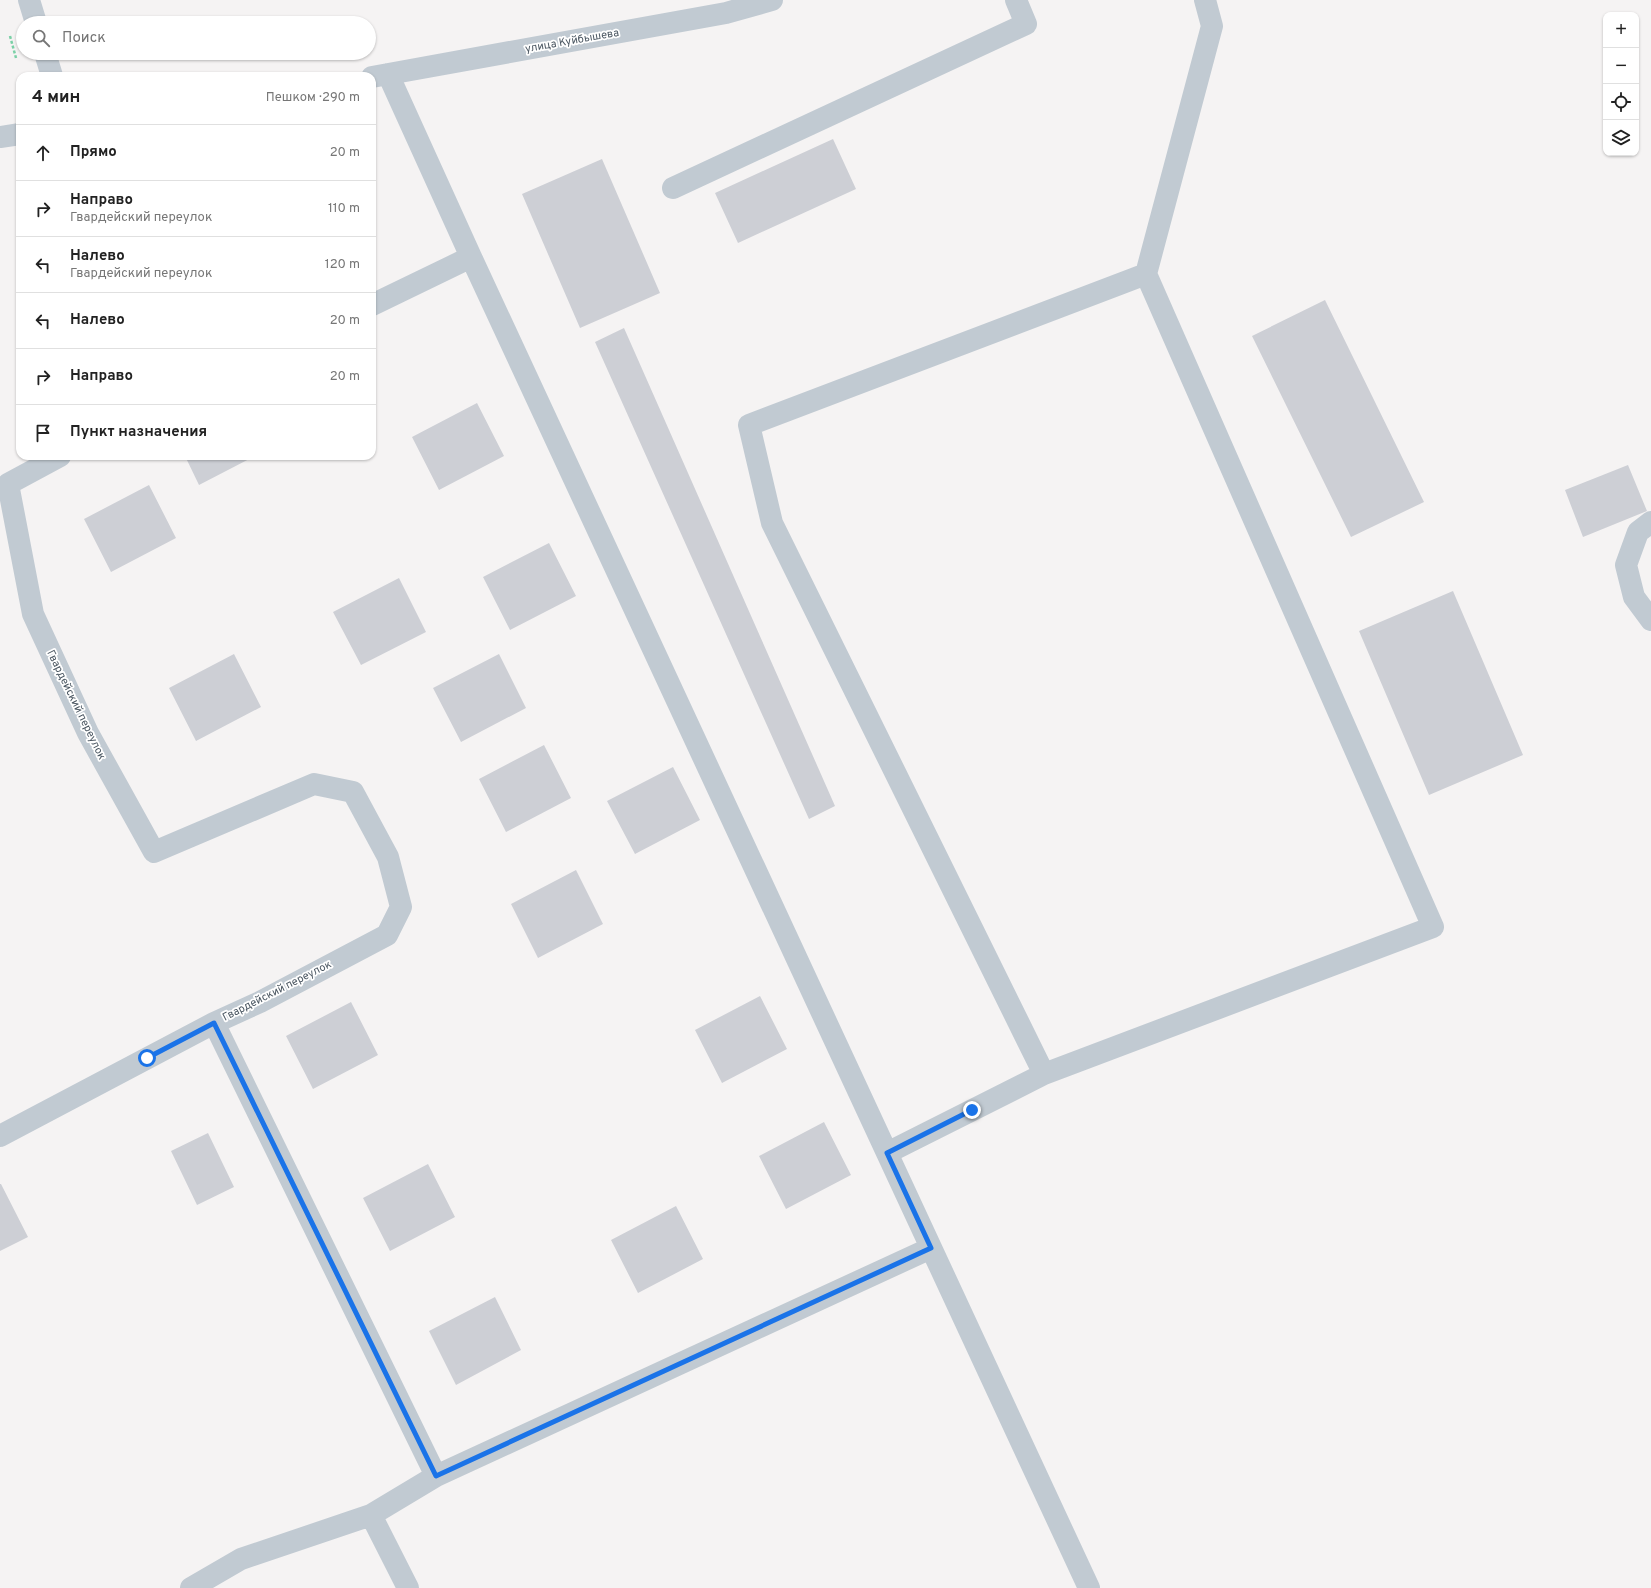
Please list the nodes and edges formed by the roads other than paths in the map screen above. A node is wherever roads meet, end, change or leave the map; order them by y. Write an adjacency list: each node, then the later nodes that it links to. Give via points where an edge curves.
1 (29, 0): 5 (street)
2 (772, 0): 8 (street, улица Куйбышева, via 726,13)
3 (1016, 0): 11 (street, via 1026,24)
4 (1205, 0): 13 (street, via 1212,26)
5 (34, 16)
6 (47, 60): 7 (street)
7 (51, 72)
8 (380, 75): 12 (street)
9 (16, 135): 10 (street)
10 (0, 137)
11 (673, 188)
12 (471, 257): 14 (street); 21 (street)
13 (1146, 274): 19 (street, via 1433,927); 19 (street, via 749,425 772,523)
14 (376, 303)
15 (53, 460): 18 (street, Гвардейский переулок, via 8,484 33,614 88,734 154,852 314,784 353,792 388,857 401,907 387,935 260,1002)
16 (1651, 522): 17 (street, via 1638,532 1626,565 1634,597)
17 (1651, 620)
18 (214, 1023): 20 (street); 23 (street, Гвардейский переулок)
19 (1044, 1074): 21 (street)
20 (0, 1136)
21 (887, 1153): 22 (street)
22 (931, 1248): 23 (street); 27 (street)
23 (436, 1476): 24 (street)
24 (371, 1515): 25 (street, via 241,1559); 26 (street)
25 (191, 1588)
26 (408, 1588)
27 (1089, 1588)

